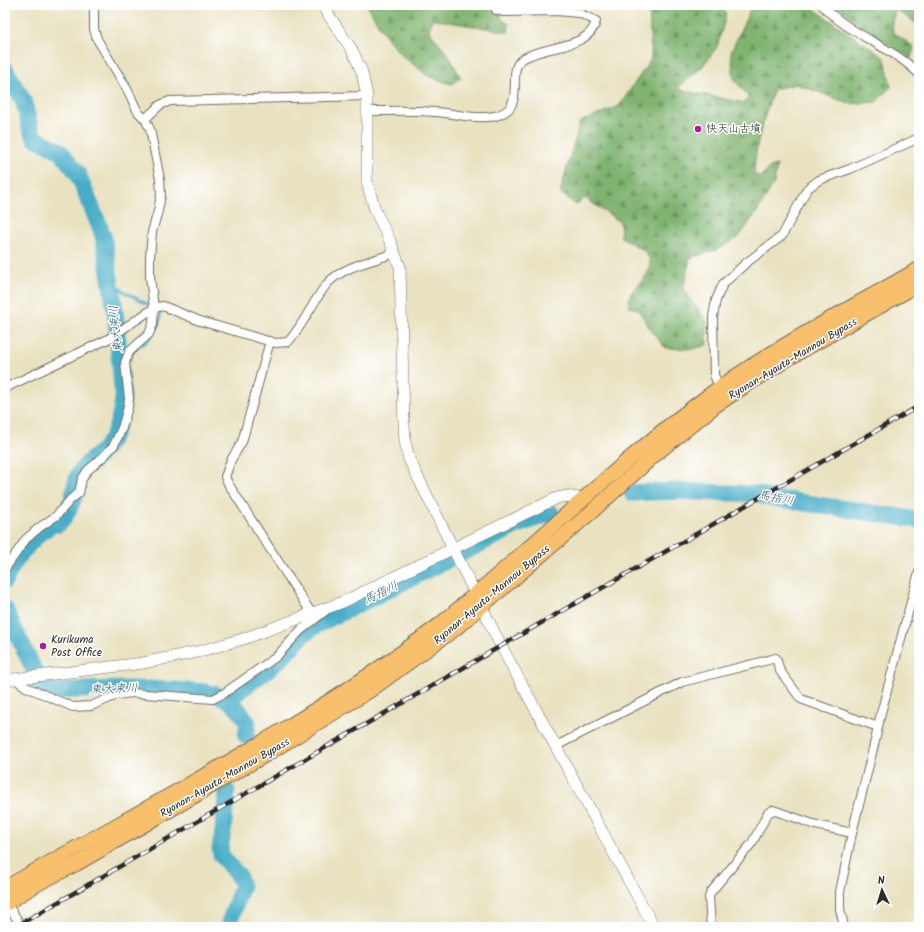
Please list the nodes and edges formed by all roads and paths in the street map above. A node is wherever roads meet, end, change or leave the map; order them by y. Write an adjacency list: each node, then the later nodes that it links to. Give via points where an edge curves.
1 (94, 5): 8 (street, via 94,29 97,39 128,89 138,112)
2 (322, 5): 6 (street, via 352,50 362,72)
3 (496, 5): 7 (street, via 496,10 503,12 579,13 596,21 589,35 576,42 532,55 521,61 516,68 515,94 506,112 501,114 482,117 434,112)
4 (822, 5): 5 (street, via 845,25 910,64)
5 (919, 74)
6 (367, 96): 7 (street); 8 (street, via 170,101 160,105)
7 (368, 111): 10 (street, via 368,182 375,210)
8 (146, 118): 13 (street, via 160,179 161,195 152,232 150,257)
9 (919, 138): 16 (street, via 819,180 807,189 782,236 723,284 716,300 713,317 714,375)
10 (395, 253): 14 (street, via 354,266 337,275 326,285 288,342); 18 (street, via 400,267 405,442 409,459)
11 (919, 269): 16 (highway, Ryonan-Ayauta-Mannou Bypass, via 740,374)
12 (919, 284): 16 (highway, Ryonan-Ayauta-Mannou Bypass)
13 (154, 308): 14 (street, via 163,306 200,321); 15 (street, via 108,339); 19 (street, via 149,334 129,352 125,363 128,407 114,445 84,475 79,493 56,516 26,539)
14 (270, 341): 23 (street, via 242,442 231,460 225,477)
15 (5, 388)
16 (723, 393): 17 (highway, Ryonan-Ayauta-Mannou Bypass, via 696,404); 21 (highway, Ryonan-Ayauta-Mannou Bypass, via 589,514)
17 (584, 499): 18 (street, via 566,496 557,498); 21 (highway, Ryonan-Ayauta-Mannou Bypass)
18 (456, 553): 21 (street); 22 (street)
19 (5, 569)
20 (919, 572): 25 (street)
21 (479, 600): 26 (street); 28 (highway, Ryonan-Ayauta-Mannou Bypass, via 267,740); 29 (highway, Ryonan-Ayauta-Mannou Bypass, via 456,628 369,691 316,725)
22 (330, 607): 23 (street); 24 (street, via 301,630 276,657 213,699 132,693 117,695 91,706 73,707)
23 (312, 614): 24 (street, via 243,639 177,657)
24 (10, 679)
25 (878, 727): 26 (street, via 801,699 780,671 776,658 682,682); 27 (street)
26 (556, 746): 31 (street)
27 (852, 833): 32 (street, via 816,825 773,810 768,813 752,843 711,892); 33 (street, via 840,892)
28 (5, 888)
29 (6, 903): 30 (street)
30 (22, 927)
31 (654, 927)
32 (711, 927)
33 (844, 927)

